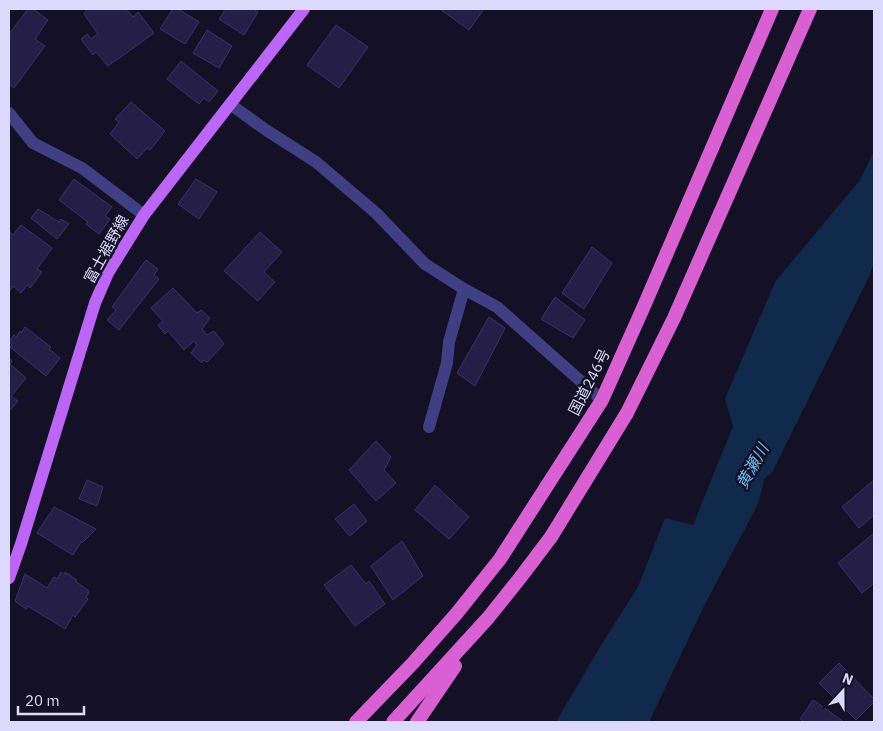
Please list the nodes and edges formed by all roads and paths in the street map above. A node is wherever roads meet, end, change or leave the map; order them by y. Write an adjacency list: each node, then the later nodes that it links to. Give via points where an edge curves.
1 (304, 9): 4 (main road, 富士裾野線)
2 (772, 9): 8 (highway, 国道246号)
3 (810, 9): 11 (highway, via 674,318 627,413 551,537)
4 (230, 104): 6 (main road, 富士裾野線); 7 (street, via 316,162 376,213 425,264)
5 (9, 113): 6 (street, via 33,143 82,168)
6 (144, 215): 10 (main road, 富士裾野線, via 108,273 95,303)
7 (464, 289): 8 (street, via 497,307); 9 (street)
8 (602, 400): 12 (highway, 国道246号, via 500,559 413,664)
9 (429, 427)
10 (9, 578)
11 (488, 618): 13 (highway); 14 (highway)
12 (356, 722)
13 (393, 722)
14 (416, 722)

